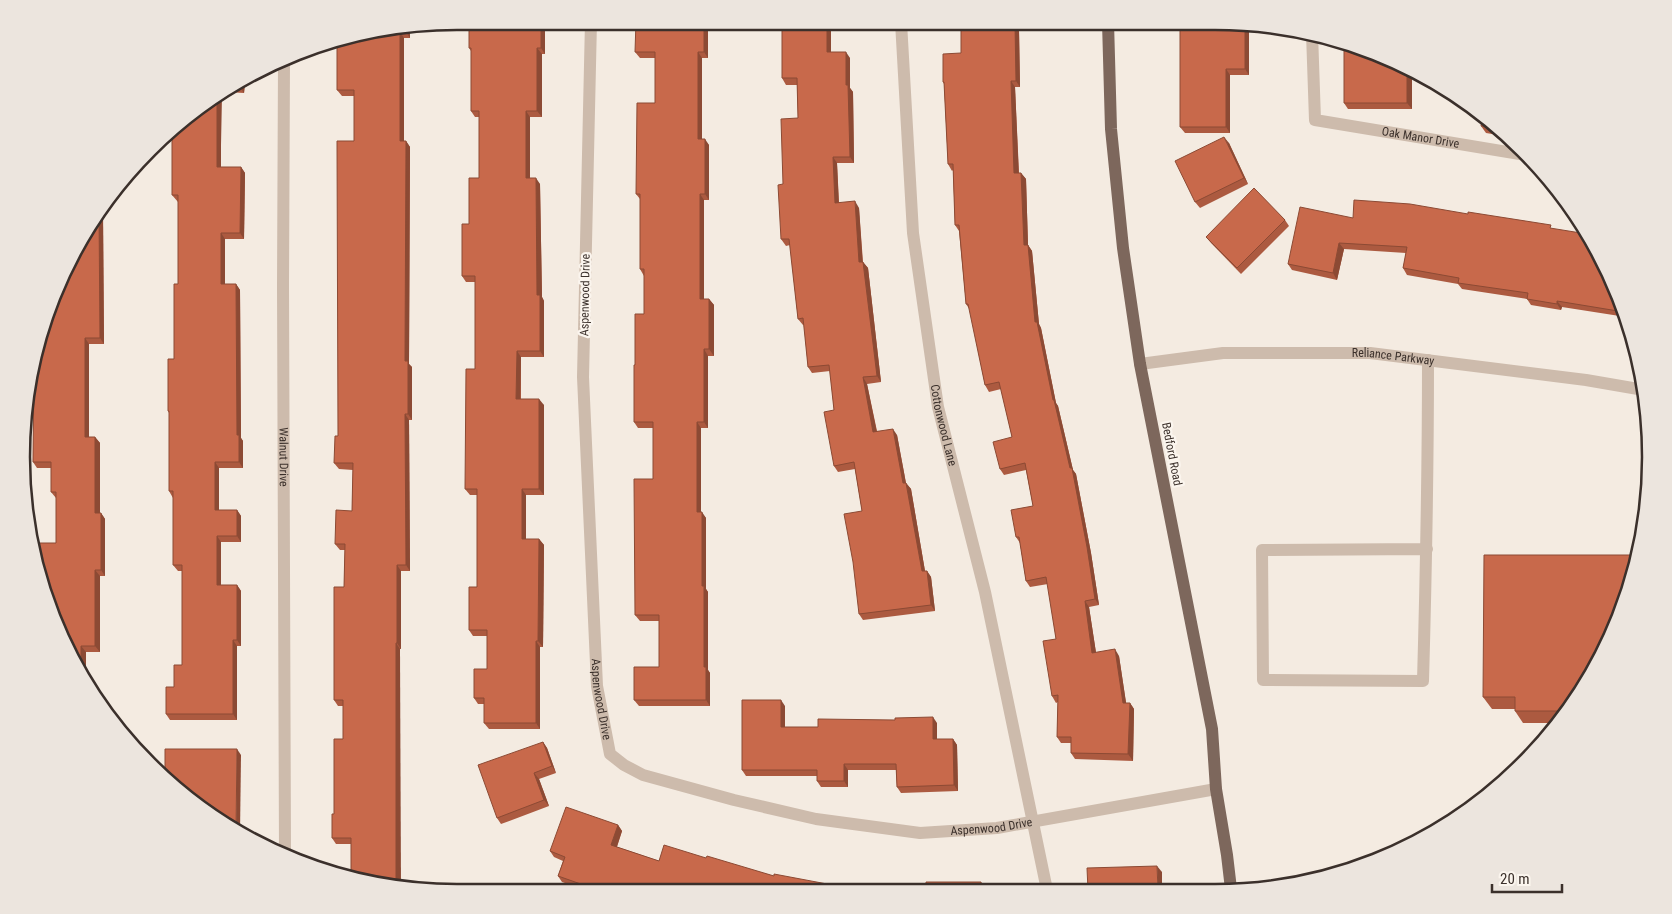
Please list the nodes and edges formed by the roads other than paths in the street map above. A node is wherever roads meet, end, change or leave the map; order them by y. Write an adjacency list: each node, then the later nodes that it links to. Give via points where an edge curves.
1 (591, 30): 12 (street, Aspenwood Drive, via 583,377 597,686 610,754 643,774 816,819 920,833)
2 (901, 30): 12 (street, Cottonwood Lane, via 913,233 938,407 985,592)
3 (1108, 30): 8 (main road, Bedford Road, via 1112,139 1123,248)
4 (1312, 42): 6 (street, Oak Manor Drive, via 1315,120)
5 (284, 67): 13 (street, Walnut Drive)
6 (1514, 152)
7 (1428, 360): 8 (street, Reliance Parkway, via 1370,353 1223,353); 9 (street, Reliance Parkway); 10 (street)
8 (1140, 364): 11 (main road, Bedford Road, via 1212,729)
9 (1636, 389)
10 (1427, 548): 10 (street, via 1424,681 1263,680 1262,550)
11 (1216, 789): 12 (street, Aspenwood Drive); 14 (main road, Bedford Road)
12 (1033, 822): 15 (street, Cottonwood Lane)
13 (285, 847)
14 (1230, 883)
15 (1046, 884)

